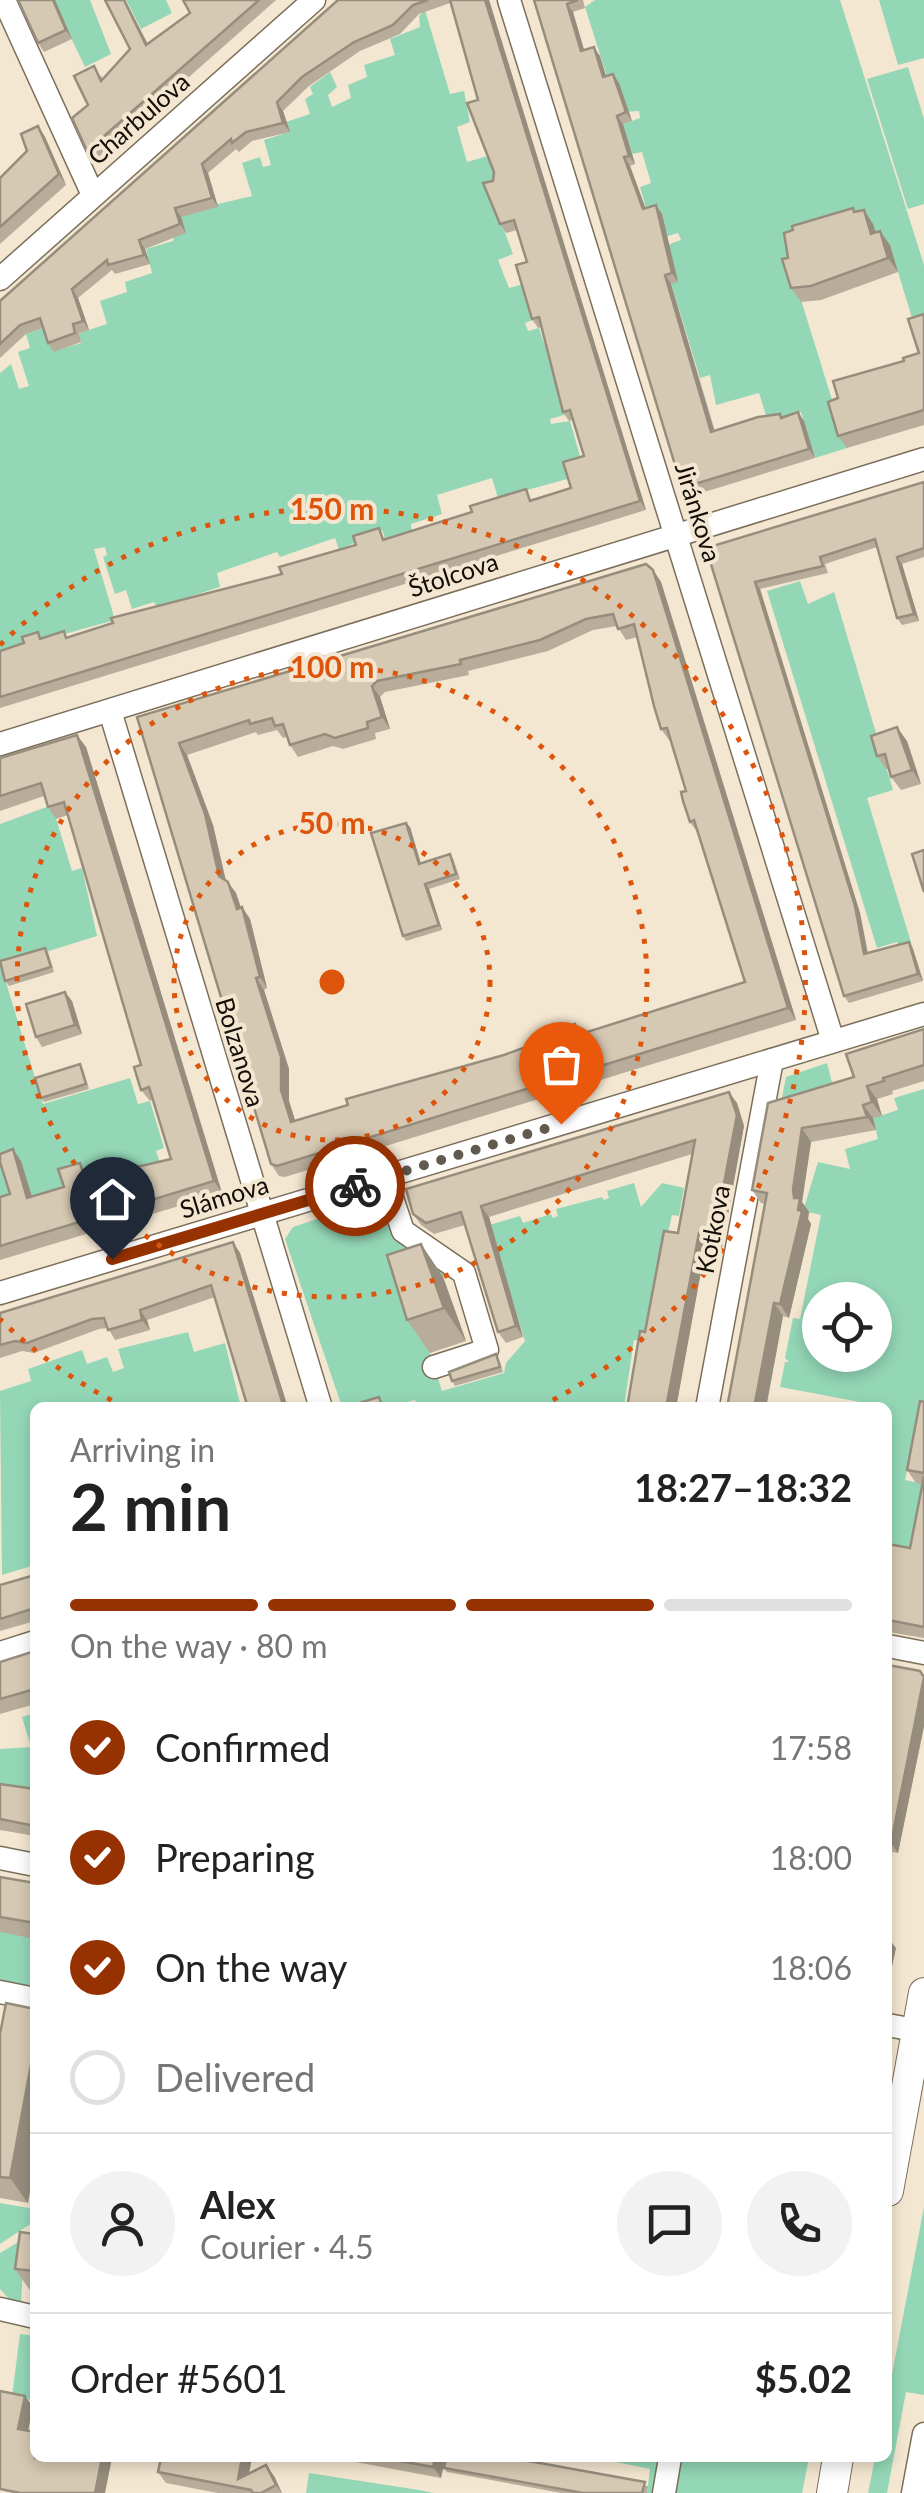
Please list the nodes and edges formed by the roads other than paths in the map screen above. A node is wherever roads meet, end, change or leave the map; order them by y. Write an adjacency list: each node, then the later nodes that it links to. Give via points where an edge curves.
1 (4, 0): 4 (street)
2 (314, 0): 4 (street, Charbulova)
3 (509, 0): 7 (street, Jiránkova)
4 (93, 195): 5 (street, Charbulova)
5 (0, 278)
6 (924, 458): 7 (street, Štolcova)
7 (677, 532): 8 (street, Štolcova); 11 (street, Jiránkova)
8 (110, 711): 9 (street, Štolcova); 14 (street, Bolzanova)
9 (0, 744)
10 (924, 1014): 11 (street, Slámova)
11 (833, 1041): 12 (street, Slámova)
12 (772, 1060): 13 (street, Slámova); 18 (street, Kotkova)
13 (384, 1177): 14 (street, Slámova); 16 (street, via 402,1230 464,1273 488,1350)
14 (261, 1214): 15 (street, Slámova); 17 (street, Bolzanova)
15 (0, 1293)
16 (434, 1366)
17 (320, 1402)
18 (707, 1402)
19 (30, 1644): 21 (street)
20 (892, 1647): 22 (street)
21 (0, 1653)
22 (924, 1653)
23 (0, 1858): 24 (street)
24 (30, 1863)
25 (0, 1992): 27 (street)
26 (924, 1993): 28 (main road)
27 (30, 1998)
28 (910, 2029): 29 (main road)
29 (892, 2161)
30 (0, 2310): 31 (street)
31 (30, 2316)
32 (924, 2434): 37 (street)
33 (669, 2462): 35 (street)
34 (837, 2462): 36 (main road)
35 (664, 2493)
36 (832, 2493)
37 (913, 2493)

